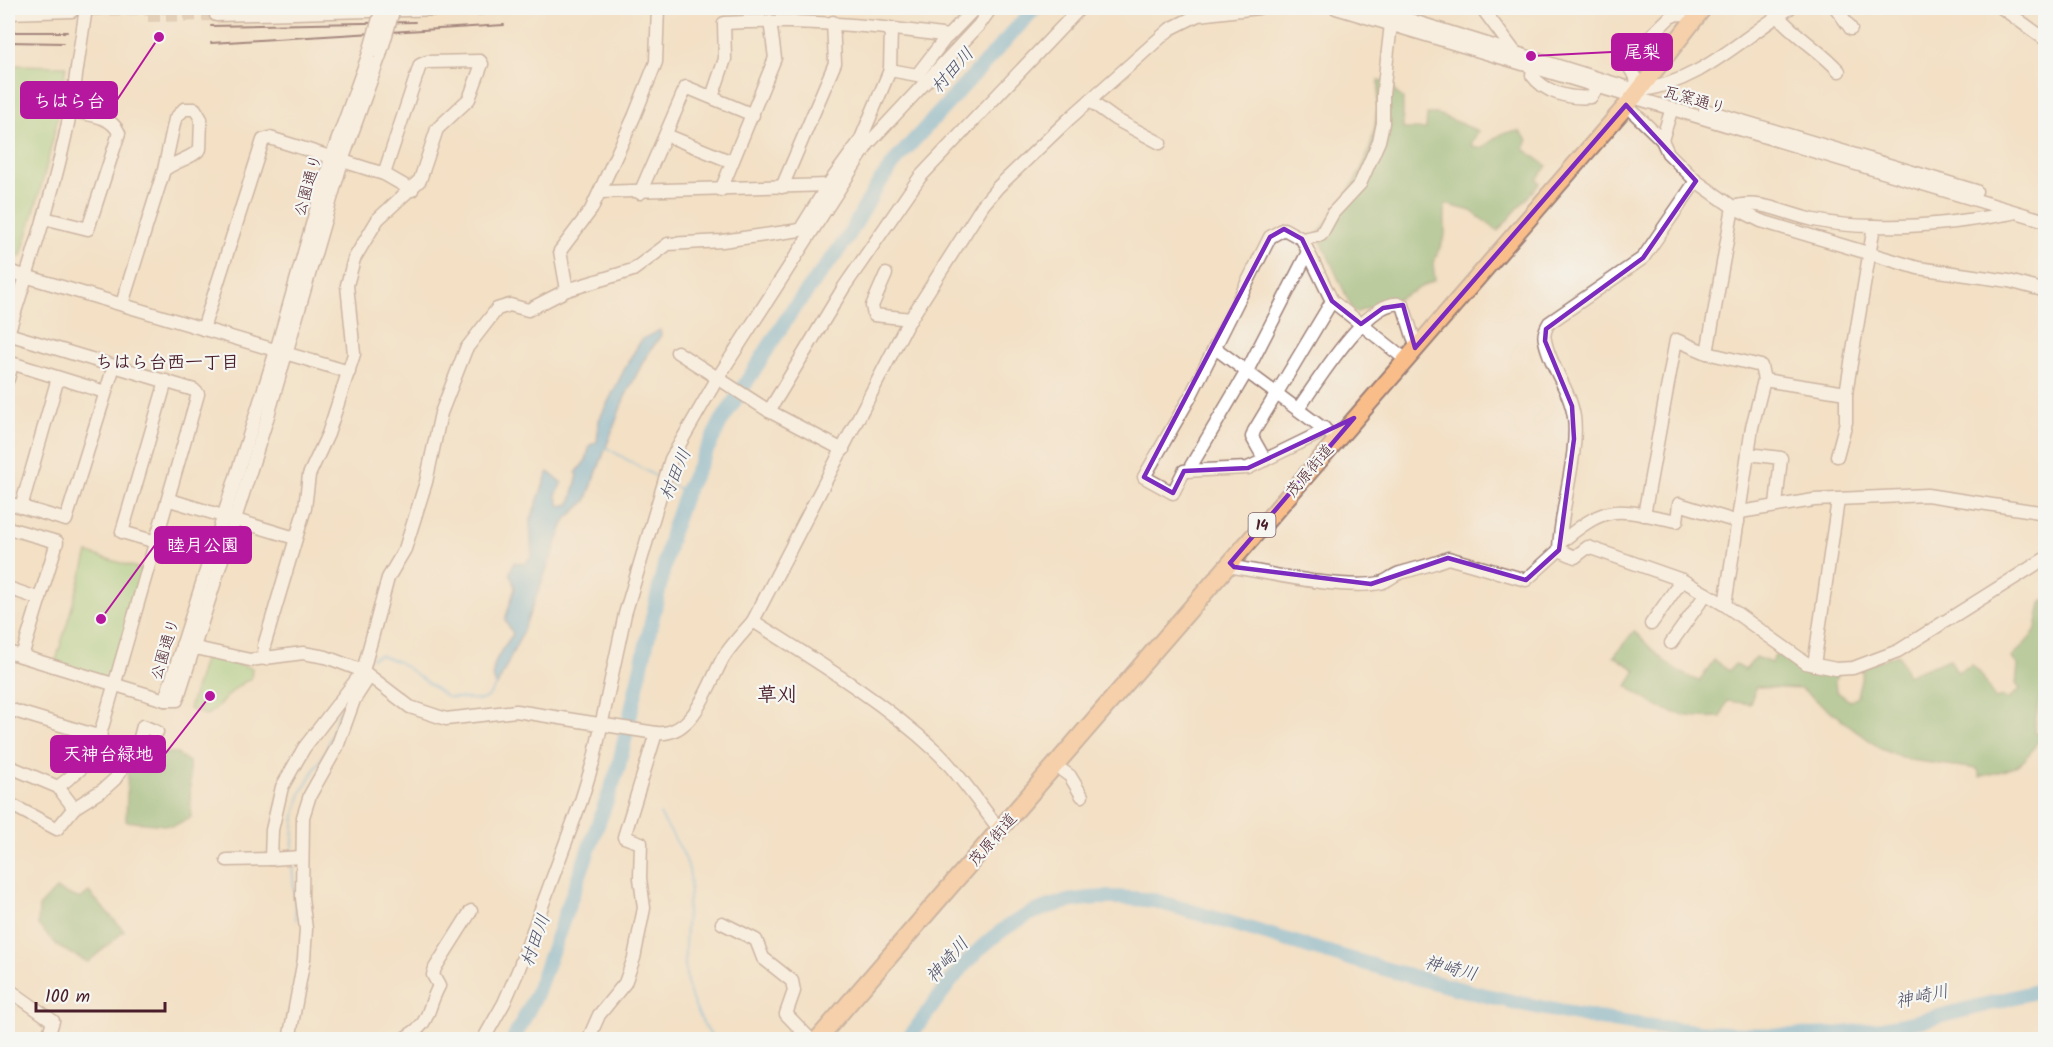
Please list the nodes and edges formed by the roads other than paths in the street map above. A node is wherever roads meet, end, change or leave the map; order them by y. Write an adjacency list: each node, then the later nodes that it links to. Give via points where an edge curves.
1 (86, 8): 36 (street, bridge)
2 (481, 8): 13 (street)
3 (658, 8): 50 (street, via 656,62)
4 (991, 8): 83 (street, via 868,144)
5 (1080, 8): 90 (street, via 920,177 844,287)
6 (1258, 8): 34 (street, via 1198,15 1170,29)
7 (1336, 8): 19 (street, 瓦窯通り)
8 (1371, 8): 19 (street, 瓦窯通り)
9 (1482, 8): 27 (street)
10 (1790, 8): 20 (street)
11 (1836, 8): 24 (street)
12 (2002, 8): 26 (street)
13 (387, 9): 18 (street); 41 (street, 公園通り, bridge)
14 (973, 10): 25 (street)
15 (72, 11): 17 (street)
16 (1700, 11): 33 (main road, 茂原街道 / 14); 33 (street, via 1670,17 1622,57 1636,78)
17 (8, 13)
18 (216, 15)
19 (1389, 15): 27 (street, 瓦窯通り); 28 (street, 瓦窯通り); 58 (street, via 1383,123 1374,158 1360,184 1333,213 1321,235)
20 (1777, 15): 30 (street, via 1794,35 1824,55); 33 (street, via 1698,72)
21 (771, 21): 22 (street); 32 (street, via 724,23 725,59); 37 (street, via 775,58)
22 (833, 22): 23 (street); 47 (street, via 835,63)
23 (891, 28): 25 (street); 29 (street)
24 (1851, 29)
25 (947, 36): 29 (street, via 917,75)
26 (2046, 40)
27 (1514, 51): 33 (street, 瓦窯通り)
28 (1534, 67): 31 (street, 瓦窯通り); 31 (street, via 1532,75 1537,81 1559,94 1591,97)
29 (890, 70): 46 (street, via 860,141)
30 (1839, 71)
31 (1597, 88): 33 (street, 瓦窯通り)
32 (712, 97): 37 (street); 38 (street, via 686,87)
33 (1632, 98): 35 (street, 瓦窯通り); 39 (street); 54 (street, 瓦窯通り); 75 (main road, 茂原街道 / 14)
34 (1090, 101): 40 (street); 68 (street, via 998,187)
35 (1672, 108): 39 (street); 53 (street, 瓦窯通り)
36 (71, 111): 55 (street); 55 (street, via 106,118 119,133 88,230)
37 (753, 115): 42 (street)
38 (666, 135): 42 (street); 51 (street)
39 (1662, 140): 45 (street, via 1668,153)
40 (1160, 143)
41 (337, 160): 44 (street); 70 (street, via 270,138 263,140); 73 (street, 公園通り)
42 (732, 162): 49 (street)
43 (164, 170): 43 (street, via 179,112 195,110 201,119 200,149); 67 (street)
44 (384, 174): 48 (street); 48 (street, via 420,65 480,60 482,64 469,99 437,129 420,180)
45 (1696, 181): 52 (street); 109 (street, via 1643,258 1599,286 1545,329 1545,341 1568,395 1575,428)
46 (828, 185): 47 (street); 64 (street, via 800,230 668,244 633,270)
47 (782, 187): 49 (street)
48 (412, 190): 80 (street, via 378,219 354,259 347,285 354,354)
49 (721, 190): 51 (street)
50 (600, 192): 51 (street); 64 (street, via 560,250)
51 (640, 193)
52 (1733, 207): 57 (street, via 1759,206 1815,220); 60 (street, via 1761,221); 76 (street)
53 (2017, 212): 56 (street, 瓦窯通り); 57 (street, via 1934,224)
54 (2046, 212)
55 (44, 218): 63 (street)
56 (2046, 221)
57 (1874, 226): 60 (street)
58 (1302, 238): 59 (street); 72 (street, via 1284,229 1270,237)
59 (1308, 252): 66 (street); 79 (street)
60 (1869, 255): 65 (street); 87 (street)
61 (8, 272): 63 (street)
62 (886, 274): 68 (street, via 872,306 874,315)
63 (26, 277): 67 (street); 71 (street)
64 (567, 290): 125 (street, via 528,310 510,305 497,309 466,349 441,413 426,482 405,549 388,578)
65 (2046, 291)
66 (1332, 301): 69 (street); 88 (street)
67 (122, 304): 70 (street)
68 (911, 319): 92 (street)
69 (1361, 324): 75 (street); 75 (street, via 1383,308 1398,303 1406,310); 89 (street)
70 (203, 329): 73 (street)
71 (8, 334): 78 (street)
72 (1215, 348): 79 (street); 96 (street, via 1144,477 1173,493 1184,471)
73 (281, 352): 80 (street); 105 (street, 公園通り)
74 (677, 352): 83 (street)
75 (1411, 352): 91 (main road, 茂原街道 / 14)
76 (1707, 352): 84 (street, via 1761,366); 103 (street, via 1676,340)
77 (10, 363): 81 (street); 82 (street)
78 (114, 366): 85 (street); 86 (street)
79 (1247, 371): 88 (street); 96 (street)
80 (349, 372): 107 (street, via 309,475 305,508)
81 (58, 378): 86 (street); 101 (street)
82 (8, 379)
83 (717, 379): 90 (street); 128 (street, via 671,459 625,614)
84 (1764, 380): 87 (street); 93 (street)
85 (166, 381): 97 (street, via 198,394); 108 (street, via 122,532)
86 (105, 392): 101 (street, via 66,520)
87 (1846, 393): 94 (street, via 1846,422)
88 (1277, 394): 89 (street); 95 (street, via 1252,437)
89 (1298, 410): 91 (street)
90 (769, 411): 92 (street)
91 (1330, 433): 95 (street, via 1316,435); 111 (main road, 茂原街道 / 14)
92 (843, 450): 117 (street)
93 (1748, 454): 100 (street, via 1781,458); 104 (street)
94 (1837, 456)
95 (1265, 460): 96 (street, via 1248,468)
96 (1188, 471)
97 (170, 500): 105 (street); 108 (street)
98 (1838, 500): 100 (street); 102 (street, via 1927,495); 124 (street)
99 (8, 503): 101 (street)
100 (1776, 505): 104 (street)
101 (21, 507)
102 (2046, 513)
103 (1644, 515): 104 (street, via 1677,521 1679,504); 109 (street, via 1618,509 1583,523)
104 (1739, 517): 116 (street)
105 (229, 519): 107 (street); 120 (street, 公園通り)
106 (8, 528): 115 (street, via 57,542)
107 (295, 538): 123 (street, via 264,646)
108 (156, 542): 126 (street)
109 (1559, 546): 111 (street, via 1526,579 1448,558 1371,584 1316,581 1234,567); 112 (street, via 1575,557 1588,547)
110 (2046, 558): 124 (street, via 1885,658 1844,669)
111 (1230, 563): 133 (main road, 茂原街道 / 14)
112 (1682, 580): 114 (street); 118 (street)
113 (8, 588): 115 (street)
114 (1706, 594): 116 (street); 119 (street)
115 (40, 599): 122 (street)
116 (1725, 605): 124 (street, via 1792,654)
117 (753, 621): 130 (street, via 725,655 683,726 666,734); 138 (street, via 847,680 938,753)
118 (1652, 624)
119 (1671, 643)
120 (188, 646): 123 (street, via 250,660); 126 (street, 公園通り, via 177,700)
121 (8, 652): 122 (street)
122 (22, 656): 126 (street)
123 (265, 659): 125 (street, via 303,653 326,657)
124 (1814, 665)
125 (366, 674): 128 (street, via 403,703 431,716 461,719 506,710); 139 (street, via 329,763 310,795 303,817); 140 (street, via 304,748 282,787 272,830)
126 (116, 685): 131 (street)
127 (8, 709): 131 (street)
128 (601, 725): 130 (street); 149 (street, via 578,812 518,971)
129 (157, 732): 137 (street, via 143,726 138,745 115,779)
130 (656, 733): 150 (street, via 624,837 641,843 644,908 634,958 626,983 599,1015)
131 (101, 737): 134 (street, via 93,759)
132 (8, 766): 134 (street)
133 (1056, 766): 135 (street, via 1070,777); 138 (main road, 茂原街道 / 14)
134 (58, 787): 137 (street)
135 (1082, 796)
136 (8, 803): 137 (street, via 57,829)
137 (74, 808)
138 (1000, 830): 152 (main road, 茂原街道 / 14)
139 (301, 856): 140 (street); 147 (street, via 306,929)
140 (271, 859): 141 (street)
141 (227, 860)
142 (471, 911): 145 (street, via 435,968 433,975 439,986)
143 (722, 923): 151 (street, via 756,940 763,958 792,981 794,991 786,1014)
144 (8, 989): 146 (street, via 53,1021)
145 (419, 1036): 148 (street)
146 (47, 1040)
147 (289, 1040)
148 (401, 1040)
149 (483, 1040)
150 (588, 1040)
151 (811, 1040)
152 (817, 1040)

